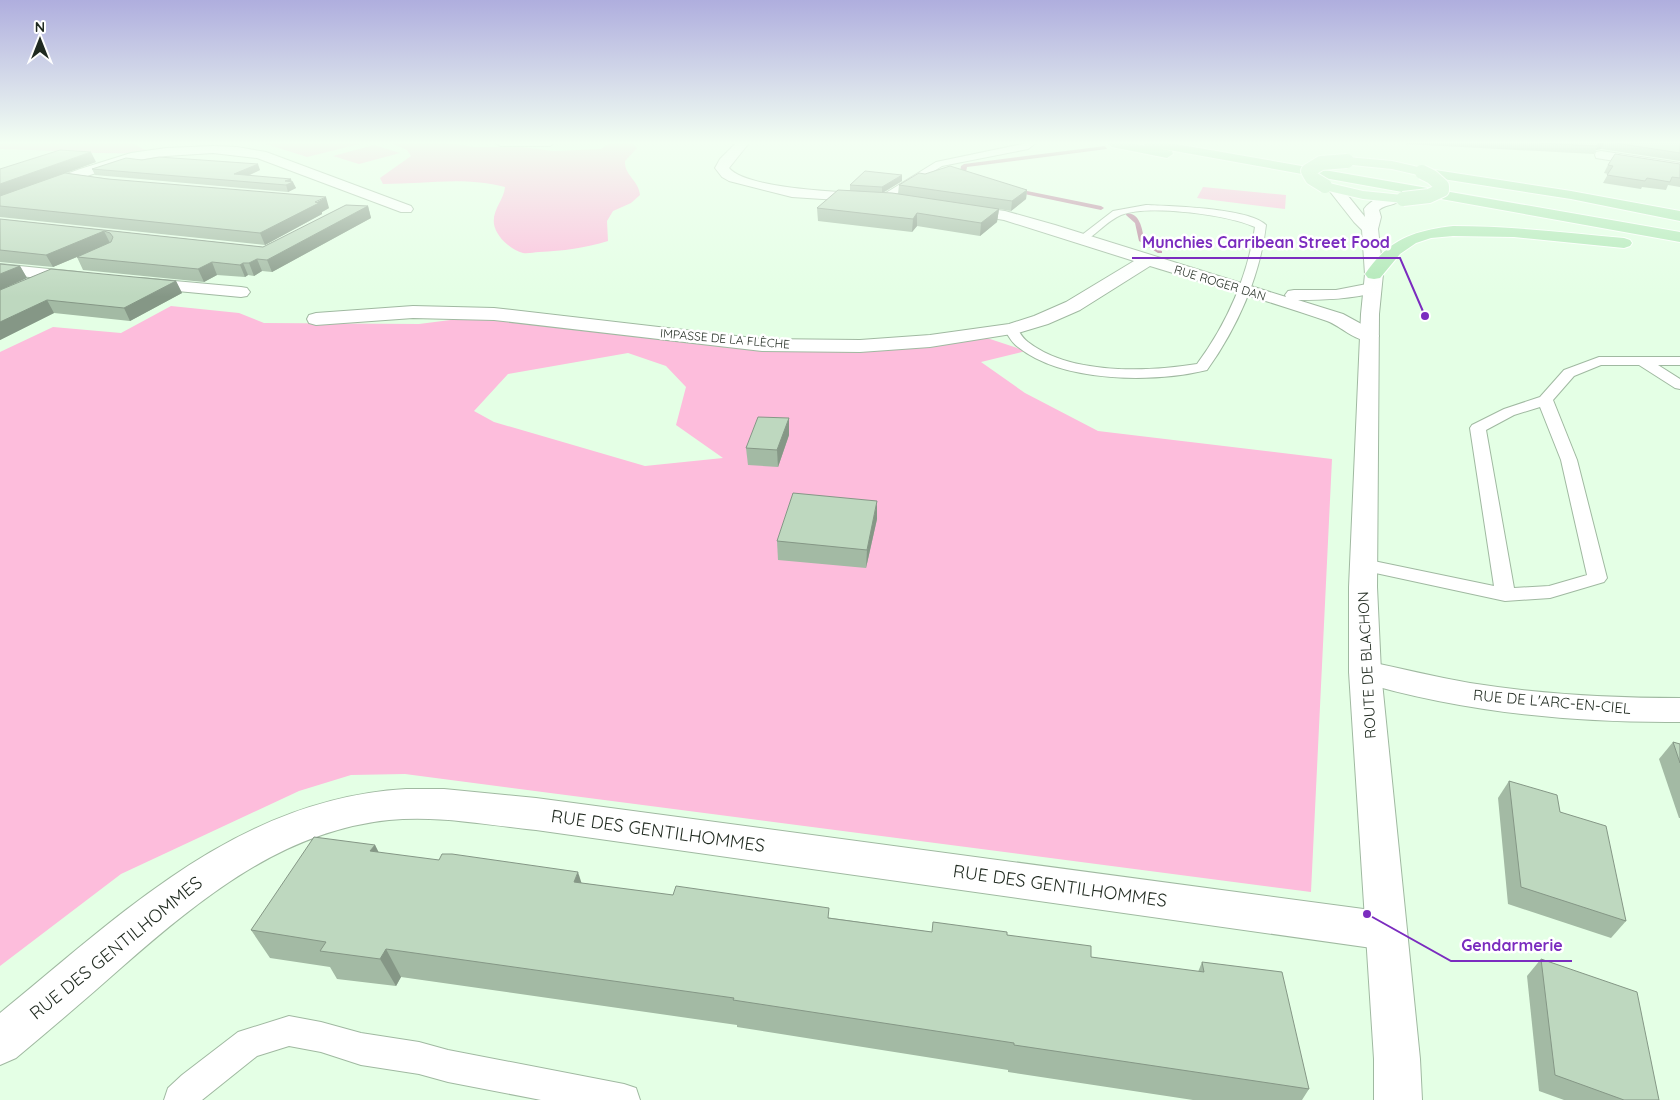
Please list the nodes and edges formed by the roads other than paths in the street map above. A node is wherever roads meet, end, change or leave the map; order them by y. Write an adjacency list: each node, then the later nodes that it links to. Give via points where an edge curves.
1 (27, 194): 14 (street)
2 (346, 194): 16 (street, via 359,201)
3 (812, 194): 11 (street)
4 (889, 194): 11 (lane)
5 (1337, 194): 19 (street)
6 (1360, 194): 12 (main road)
7 (1433, 194): 12 (main road, bridge)
8 (1439, 194): 20 (highway)
9 (1489, 194): 18 (highway)
10 (1565, 194): 17 (highway)
11 (881, 199): 13 (street)
12 (1399, 199): 19 (street, ROUTE DE BLACHON, via 1372,207); 22 (highway, via 1544,230)
13 (910, 202)
14 (0, 204)
15 (950, 207): 21 (street, RUE ROGER DAN, via 1011,218)
16 (406, 209)
17 (1680, 216)
18 (1680, 228)
19 (1370, 229): 30 (street, ROUTE DE BLACHON)
20 (1680, 237)
21 (1083, 238): 24 (street, RUE ROGER DAN); 32 (lane, via 1117,213 1138,208 1192,210 1254,221 1260,225 1260,232)
22 (1663, 247): 23 (highway); 30 (highway, via 1499,232 1426,234 1402,244)
23 (1680, 249)
24 (1148, 260): 32 (street, RUE ROGER DAN); 35 (street, IMPASSE DE LA FLÈCHE, via 1073,306)
25 (85, 261): 27 (street)
26 (0, 269): 27 (street)
27 (54, 275): 28 (street); 31 (street)
28 (93, 278)
29 (122, 281): 33 (street)
30 (1373, 281): 32 (street, via 1350,294 1322,296); 36 (street, ROUTE DE BLACHON)
31 (27, 287)
32 (1246, 290): 35 (lane, via 1202,368 1178,372 1125,373 1073,366 1045,358 1021,344); 36 (street, RUE ROGER DAN, via 1336,318)
33 (241, 292)
34 (316, 319): 35 (street, IMPASSE DE LA FLÈCHE, via 413,312 494,314 762,345 850,346 930,341)
35 (1011, 329)
36 (1369, 336): 41 (street, ROUTE DE BLACHON)
37 (1641, 361): 38 (lane); 39 (lane); 40 (lane, via 1599,361 1569,373)
38 (1680, 361)
39 (1680, 384)
40 (1545, 400): 42 (lane, via 1509,412 1478,428); 42 (lane, via 1569,460 1597,578 1550,592)
41 (1364, 565): 42 (lane); 43 (street, ROUTE DE BLACHON)
42 (1505, 595)
43 (1365, 672): 44 (street, RUE DE L'ARC-EN-CIEL, via 1469,695 1520,702 1648,711); 45 (street, ROUTE DE BLACHON)
44 (1680, 710)
45 (1386, 931): 46 (street, RUE DES GENTILHOMMES, via 536,814 424,804 390,805 320,819 282,832 232,858 175,895); 49 (street, ROUTE DE BLACHON)
46 (0, 1042)
47 (180, 1100): 48 (lane, via 193,1086 250,1043 289,1031 361,1049)
48 (624, 1100)
49 (1398, 1100)

